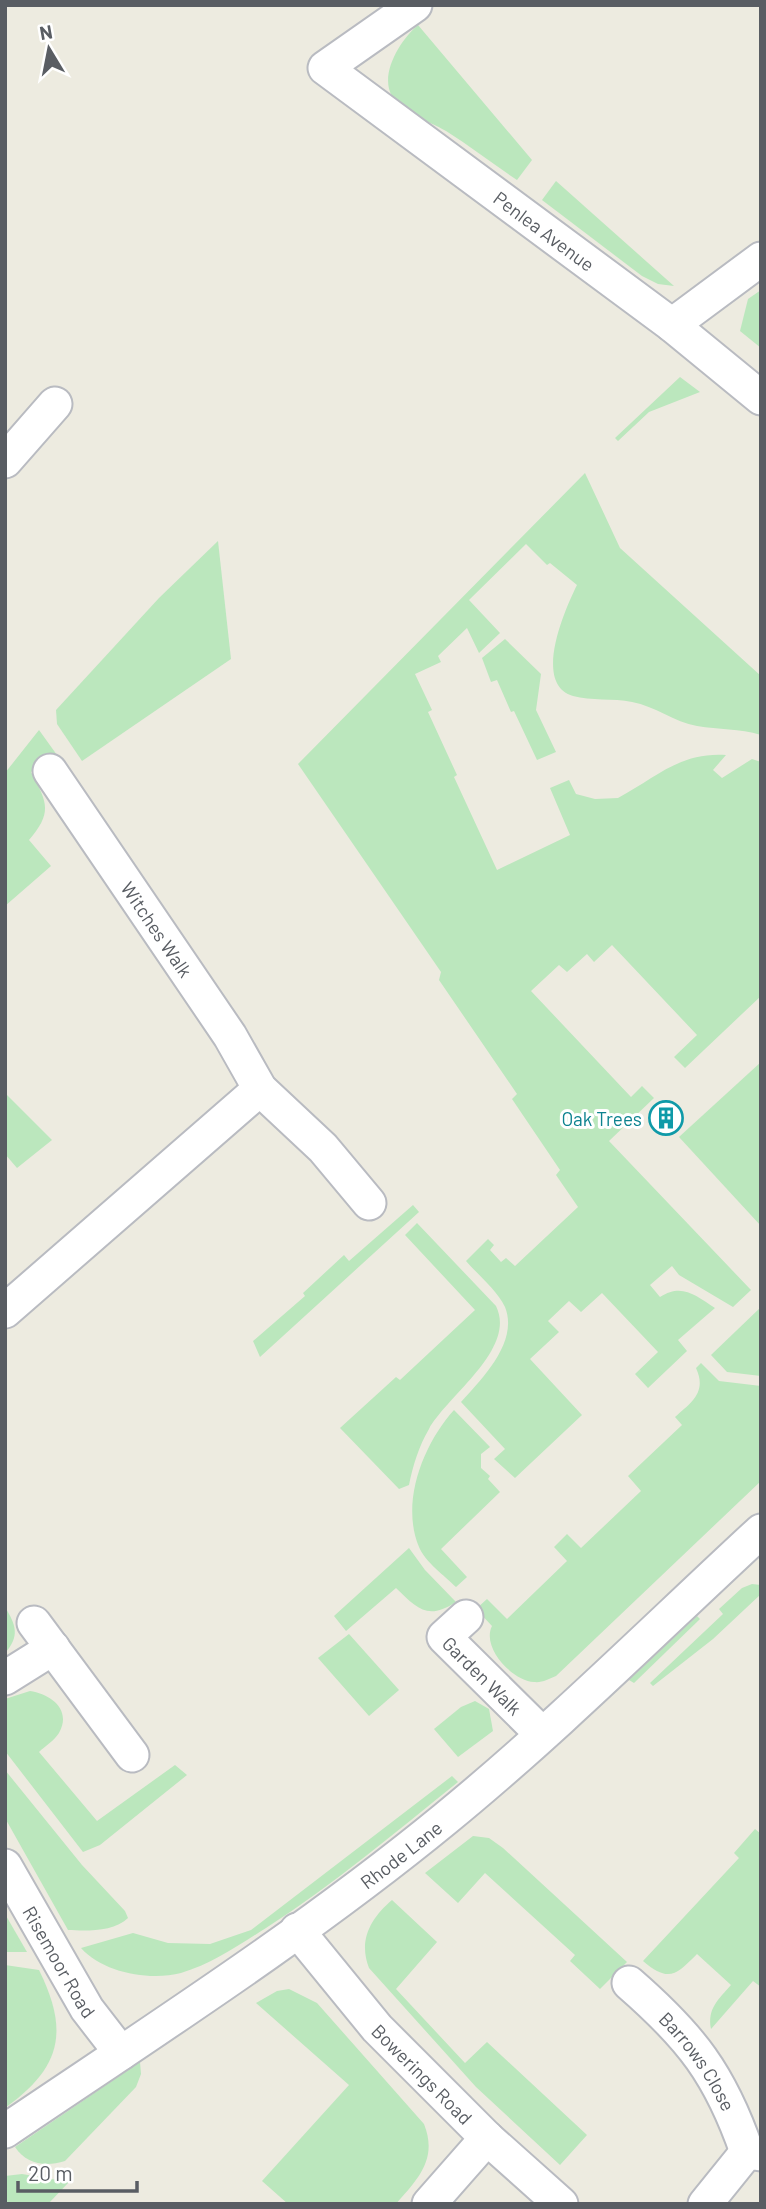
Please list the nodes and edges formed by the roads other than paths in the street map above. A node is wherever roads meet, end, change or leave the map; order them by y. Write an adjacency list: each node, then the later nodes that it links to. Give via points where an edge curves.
1 (415, 5): 3 (street, Penlea Avenue, via 325,68)
2 (761, 259): 3 (street)
3 (672, 325): 4 (street, Penlea Avenue)
4 (761, 398)
5 (55, 404): 6 (street)
6 (5, 461)
7 (50, 771): 8 (street, Witches Walk, via 230,1036)
8 (260, 1089): 9 (street, Witches Walk, via 323,1148); 10 (street)
9 (369, 1203)
10 (5, 1311)
11 (761, 1531): 14 (street, Rhode Lane)
12 (466, 1617): 14 (street, Garden Walk, via 444,1637)
13 (5, 1678): 15 (street, via 43,1635)
14 (542, 1734): 17 (street, Rhode Lane, via 444,1820)
15 (132, 1755)
16 (5, 1866): 19 (street, Risemoor Road, via 88,2009)
17 (297, 1930): 19 (street, Rhode Lane); 21 (street, Bowerings Road, via 377,2028)
18 (629, 1983): 22 (street, Barrows Close, via 670,2020 706,2063)
19 (121, 2053): 20 (street, Rhode Lane)
20 (5, 2131)
21 (487, 2138): 23 (street); 24 (street, Bowerings Road)
22 (754, 2153): 25 (street, Barrows Close)
23 (429, 2204)
24 (561, 2204)
25 (705, 2204)

